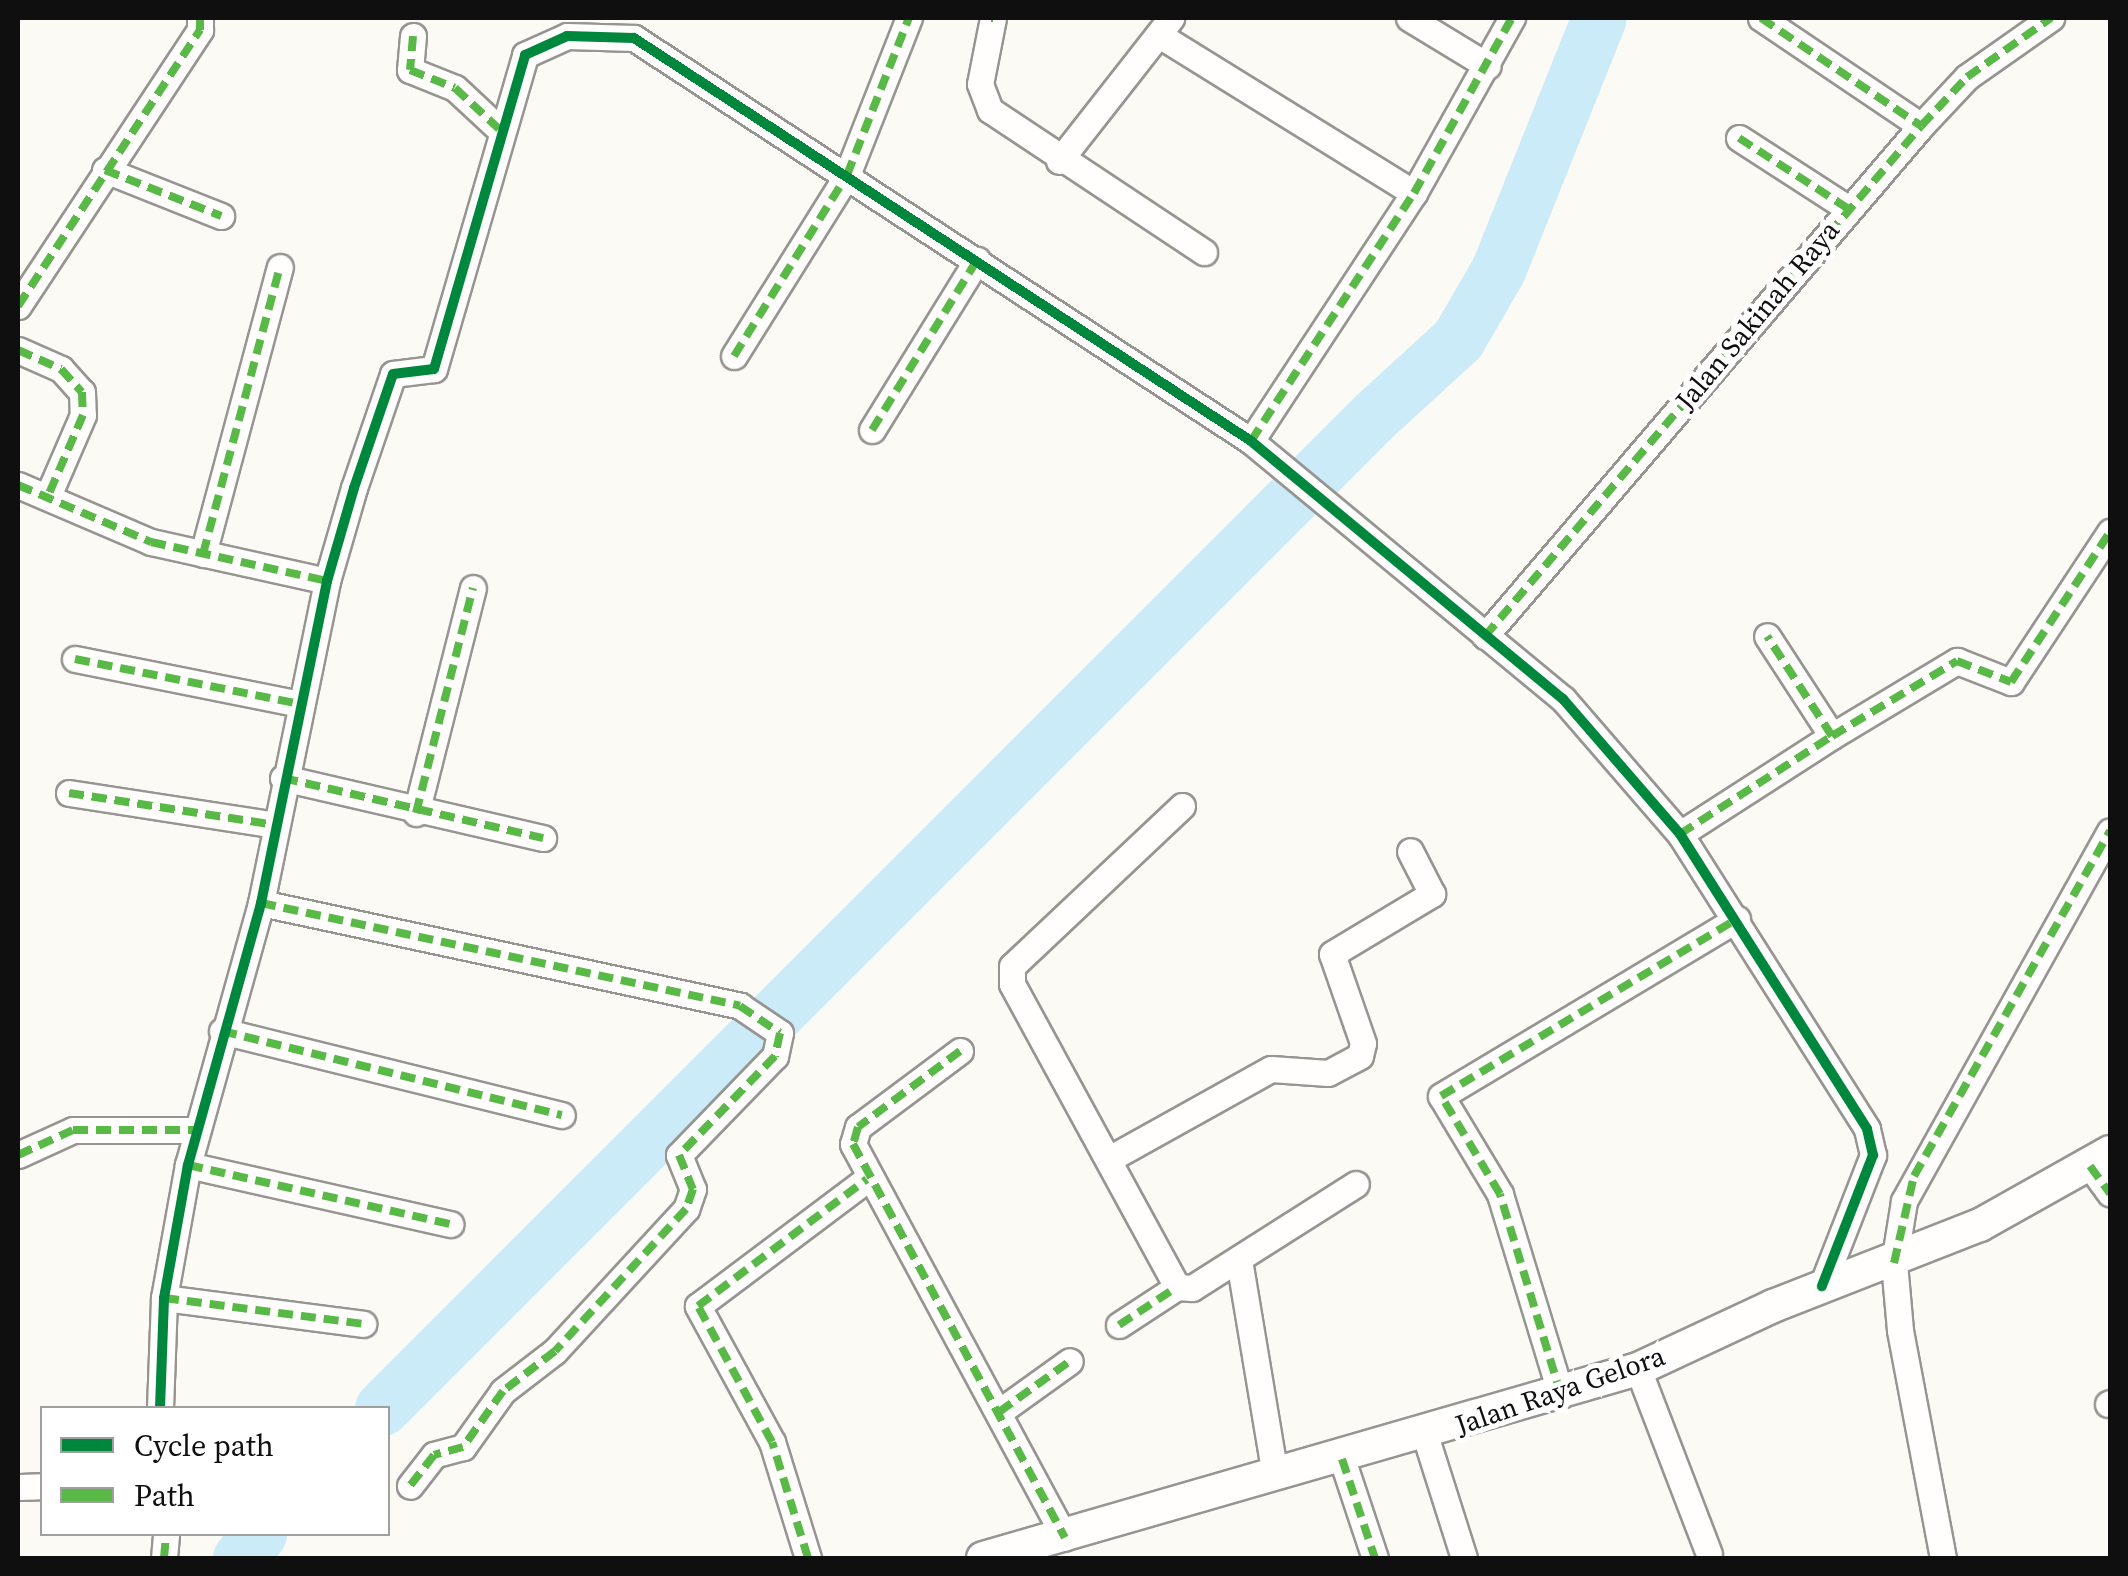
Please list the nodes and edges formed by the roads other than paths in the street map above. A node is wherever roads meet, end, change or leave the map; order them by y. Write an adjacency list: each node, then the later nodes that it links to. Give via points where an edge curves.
1 (200, 18): 15 (street, via 200,30)
2 (909, 18): 16 (street)
3 (992, 18): 14 (street, via 982,98)
4 (1409, 18): 10 (street)
5 (1512, 18): 10 (street)
6 (1762, 18): 11 (street)
7 (2051, 18): 11 (street, Jalan Sakinah Raya, via 1967,77)
8 (1165, 26): 14 (street); 17 (street)
9 (413, 36): 12 (street, via 410,70 454,88)
10 (1488, 66): 17 (street)
11 (1920, 126): 18 (street, Jalan Sakinah Raya)
12 (498, 130): 16 (street, via 530,48 567,36 623,34); 32 (street, via 434,369 392,374)
13 (1739, 138): 18 (street)
14 (1059, 160): 20 (street)
15 (105, 170): 19 (street); 23 (street)
16 (847, 175): 21 (street); 25 (street)
17 (1414, 193): 27 (street)
18 (1847, 208): 34 (street, Jalan Sakinah Raya)
19 (221, 216)
20 (1204, 252)
21 (977, 260): 26 (street); 27 (street)
22 (280, 268): 31 (street)
23 (18, 306)
24 (18, 350): 29 (street, via 61,369 82,392 83,416)
25 (734, 356)
26 (872, 430)
27 (1251, 441): 34 (street)
28 (18, 485): 29 (street)
29 (48, 496): 31 (street, via 140,539)
30 (2110, 532): 38 (street, via 2011,682 1957,661)
31 (203, 554): 32 (street)
32 (327, 581): 37 (street)
33 (473, 588): 42 (street)
34 (1485, 636): 45 (street, via 1563,699)
35 (1767, 636): 38 (street)
36 (74, 659): 37 (street)
37 (301, 704): 39 (street)
38 (1832, 736): 45 (street)
39 (284, 778): 42 (street); 43 (street)
40 (69, 793): 43 (street)
41 (1182, 806): 56 (street, via 1009,974)
42 (416, 813): 46 (street)
43 (276, 824): 48 (street)
44 (2110, 832): 63 (street, via 1914,1176)
45 (1680, 834): 49 (street)
46 (543, 838)
47 (1410, 851): 56 (street, via 1432,894 1332,954 1363,1043 1360,1056 1328,1073 1271,1069)
48 (261, 903): 50 (street); 77 (street, via 740,1006 780,1033 776,1056 679,1154 693,1189 686,1209 554,1351 502,1391 463,1447 434,1455)
49 (1736, 918): 64 (street, via 1872,1141 1873,1154); 71 (street, via 1440,1096 1500,1194)
50 (222, 1031): 52 (street); 53 (street)
51 (960, 1050): 58 (street, via 853,1133)
52 (562, 1115)
53 (196, 1130): 54 (street, via 73,1130); 57 (street)
54 (18, 1155)
55 (2100, 1159): 60 (street); 63 (street, Jalan Raya Gelora)
56 (1109, 1160): 65 (street)
57 (188, 1165): 61 (street); 66 (street)
58 (867, 1179): 73 (street); 80 (street, via 698,1306 772,1442)
59 (1356, 1184): 62 (street)
60 (2110, 1194)
61 (450, 1224)
62 (1239, 1260): 65 (street, via 1192,1288); 76 (street)
63 (1894, 1262): 64 (street, Jalan Raya Gelora); 84 (street)
64 (1822, 1286): 70 (street, Jalan Raya Gelora)
65 (1177, 1288): 68 (street)
66 (164, 1298): 67 (street); 72 (street)
67 (363, 1324)
68 (1119, 1326)
69 (1070, 1361): 73 (street)
70 (1638, 1369): 71 (street, Jalan Raya Gelora); 79 (street)
71 (1560, 1395): 74 (street, Jalan Raya Gelora)
72 (160, 1406)
73 (999, 1412): 78 (street)
74 (1426, 1435): 75 (street, Jalan Raya Gelora); 83 (street)
75 (1342, 1459): 76 (street, Jalan Raya Gelora); 82 (street)
76 (1274, 1475): 78 (street, Jalan Raya Gelora)
77 (410, 1486)
78 (1065, 1536): 81 (street, Jalan Raya Gelora)
79 (1709, 1554)
80 (808, 1558)
81 (983, 1558)
82 (1375, 1558)
83 (1464, 1558)
84 (1943, 1558)

